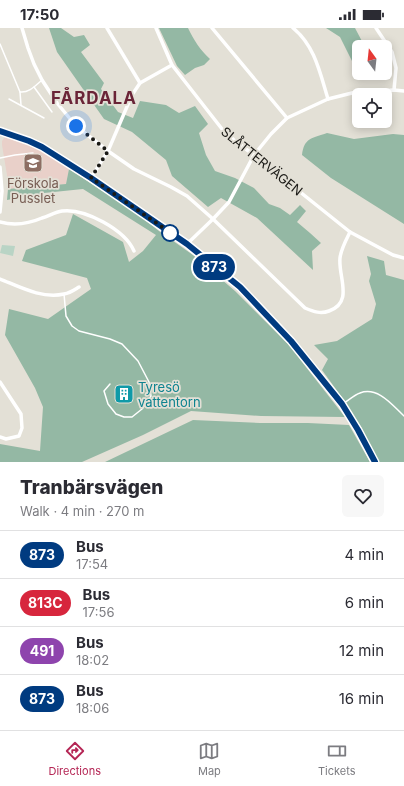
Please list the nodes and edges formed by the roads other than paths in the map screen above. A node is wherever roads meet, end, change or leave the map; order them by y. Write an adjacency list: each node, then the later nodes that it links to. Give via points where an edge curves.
1 (22, 28): 9 (street)
2 (107, 28): 10 (street)
3 (156, 28): 8 (street, SLÅTTERVÄGEN)
4 (212, 28): 20 (street)
5 (293, 28): 16 (street, via 304,39 315,57)
6 (376, 28): 12 (street, via 392,52 396,68)
7 (0, 44): 14 (lane)
8 (172, 65): 10 (street); 24 (street, SLÅTTERVÄGEN, via 222,129)
9 (42, 80): 11 (lane); 22 (street, via 76,126)
10 (140, 83): 22 (street, via 132,95)
11 (34, 87): 14 (lane); 18 (lane)
12 (394, 90): 13 (street); 16 (street, via 356,92)
13 (404, 91)
14 (20, 92): 17 (lane)
15 (9, 99): 17 (lane)
16 (328, 99): 20 (street)
17 (21, 105): 19 (lane)
18 (52, 112)
19 (44, 118)
20 (287, 118): 24 (street)
21 (0, 131): 27 (street, via 42,147)
22 (108, 151): 27 (street); 29 (street, via 134,169 187,196)
23 (33, 153): 25 (lane)
24 (254, 154): 29 (street, via 229,202); 31 (street, SLÅTTERVÄGEN)
25 (0, 158)
26 (0, 167): 28 (street)
27 (91, 178): 32 (street)
28 (0, 212)
29 (213, 219): 31 (street, via 305,308 324,313 336,309 341,304 344,292 340,258); 32 (street)
30 (0, 222): 33 (street, via 30,223 56,212 77,212 106,223 127,239)
31 (350, 232): 34 (street, SLÅTTERVÄGEN, via 393,255)
32 (187, 244): 40 (street, via 240,287 291,341)
33 (134, 251)
34 (404, 258)
35 (0, 279): 37 (street, via 36,292)
36 (79, 287): 37 (street)
37 (64, 294): 39 (lane, via 66,316 72,326 79,331 122,344 138,361 149,382 150,396 142,409 132,417 124,417 116,414 108,404 104,391)
38 (0, 382): 42 (street, via 21,414 22,428 19,436 6,439)
39 (110, 384)
40 (342, 404): 41 (lane, via 360,393 370,391 383,396); 43 (street)
41 (404, 416)
42 (0, 437)
43 (375, 462)

